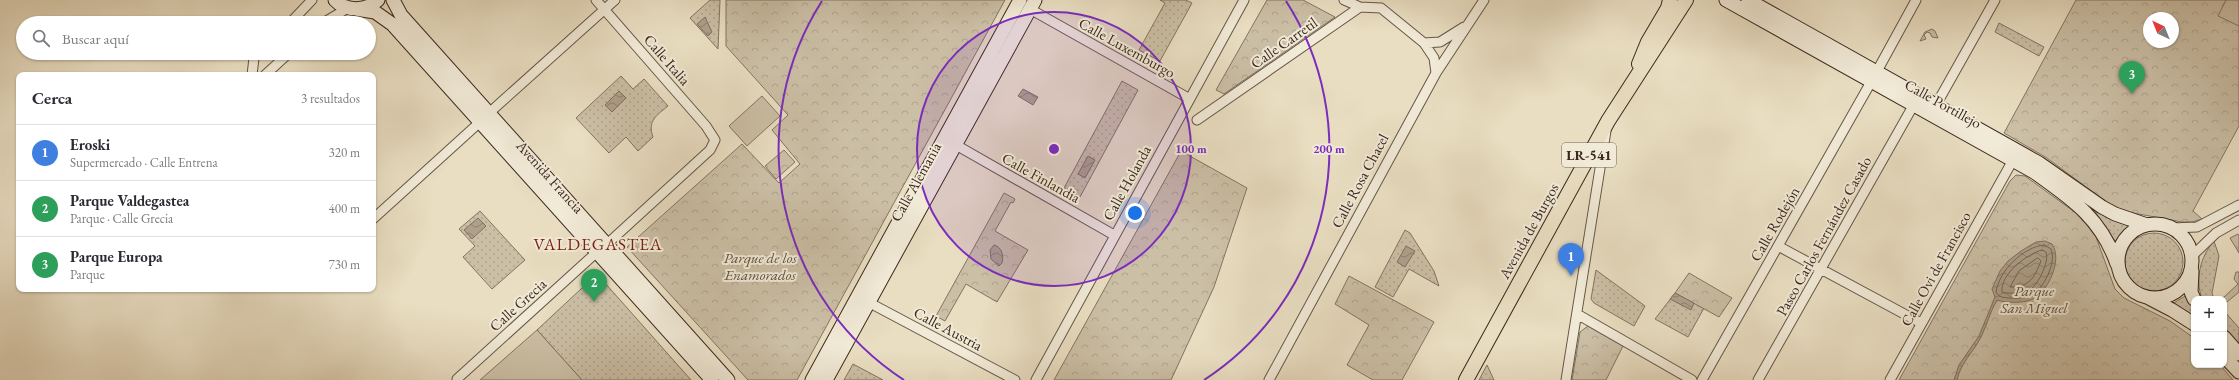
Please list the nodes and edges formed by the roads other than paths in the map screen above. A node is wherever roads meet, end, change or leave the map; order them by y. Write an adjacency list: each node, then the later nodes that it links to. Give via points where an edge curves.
1 (312, 0): 22 (street)
2 (335, 0): 20 (main road)
3 (378, 0): 20 (main road, via 366,8)
4 (393, 0): 36 (main road, Avenida Francia, via 401,15)
5 (596, 0): 21 (street, Calle Italia)
6 (615, 0): 21 (street)
7 (1020, 0): 67 (main road, Calle Alemania)
8 (1244, 0): 33 (street, Calle Holanda)
9 (1344, 0): 19 (street)
10 (1484, 0): 24 (street, Calle Rosa Chacel)
11 (1670, 0): 32 (main road, Avenida de Burgos / LR-541, via 1648,42)
12 (1686, 0): 32 (main road, Avenida de Burgos / LR-541, via 1652,55)
13 (1726, 0): 31 (main road, Calle Portillejo)
14 (1748, 0): 31 (main road, Calle Portillejo)
15 (1916, 0): 31 (street, Calle Rodejón)
16 (1995, 0): 34 (street)
17 (1380, 4): 19 (street); 25 (street)
18 (1033, 5): 33 (street, Calle Luxemburgo); 40 (main road, Calle Alemania)
19 (1360, 7): 37 (street, Calle Carretil)
20 (352, 8): 23 (street); 36 (main road, Avenida Francia, via 374,12 392,24)
21 (605, 9): 36 (street); 39 (street, Calle Italia, via 706,126)
22 (297, 16)
23 (337, 16)
24 (1474, 16): 25 (street, via 1451,37 1440,42); 30 (street, Calle Rosa Chacel)
25 (1424, 43): 30 (street, via 1434,58)
26 (254, 60): 28 (street)
27 (281, 60): 29 (street)
28 (252, 72)
29 (268, 72)
30 (1436, 73): 71 (street, Calle Rosa Chacel)
31 (1874, 78): 34 (main road, Calle Portillejo); 35 (main road, Calle Portillejo); 48 (street, Calle Rodejón)
32 (1633, 79): 38 (main road, Avenida de Burgos / LR-541)
33 (1190, 99): 47 (street, Calle Holanda)
34 (1936, 105): 45 (main road, Calle Portillejo, via 2039,163 2102,207)
35 (1914, 106): 41 (main road, Calle Portillejo); 52 (street, Paseo Carlos Fernández Casado)
36 (485, 118): 43 (street); 49 (main road, Avenida Francia)
37 (1197, 120)
38 (1608, 121): 57 (street); 72 (main road, Avenida de Burgos / LR-541)
39 (715, 140): 49 (street, Calle Grecia, via 710,150)
40 (956, 145): 47 (street, Calle Finlandia); 56 (main road, Calle Alemania)
41 (2013, 160): 51 (main road, Calle Portillejo, via 2066,195 2098,224 2112,248); 59 (street, Calle Ovi de Francisco)
42 (2239, 205): 46 (street, via 2197,228)
43 (376, 215)
44 (2239, 220): 50 (street, via 2216,233)
45 (2147, 225): 46 (main road, via 2165,225); 51 (main road, via 2134,230 2124,240)
46 (2172, 228): 50 (main road, via 2186,241)
47 (1114, 235): 70 (street, Calle Holanda)
48 (1778, 246): 52 (street); 75 (street, Calle Rodejón)
49 (602, 248): 64 (street, Calle Grecia); 65 (main road, Avenida Francia); 66 (main road, Avenida Francia)
50 (2192, 256): 53 (main road)
51 (2117, 264): 55 (main road, via 2127,287)
52 (1821, 269): 59 (street); 76 (street, Paseo Carlos Fernández Casado)
53 (2192, 270): 54 (main road); 55 (main road, via 2186,282 2176,292 2160,298)
54 (2193, 296)
55 (2146, 297): 58 (main road)
56 (868, 302): 68 (main road, Calle Alemania); 69 (street, Calle Austria)
57 (1577, 314): 73 (street); 74 (street)
58 (2191, 322)
59 (1921, 323): 77 (street, Calle Ovi de Francisco)
60 (2227, 340): 61 (main road)
61 (2239, 354)
62 (2227, 359): 63 (main road)
63 (2239, 372)
64 (457, 379)
65 (712, 380)
66 (728, 380)
67 (812, 380)
68 (826, 380)
69 (1015, 380)
70 (1036, 380)
71 (1269, 380)
72 (1466, 380)
73 (1566, 380)
74 (1692, 380)
75 (1702, 380)
76 (1758, 380)
77 (1890, 380)

